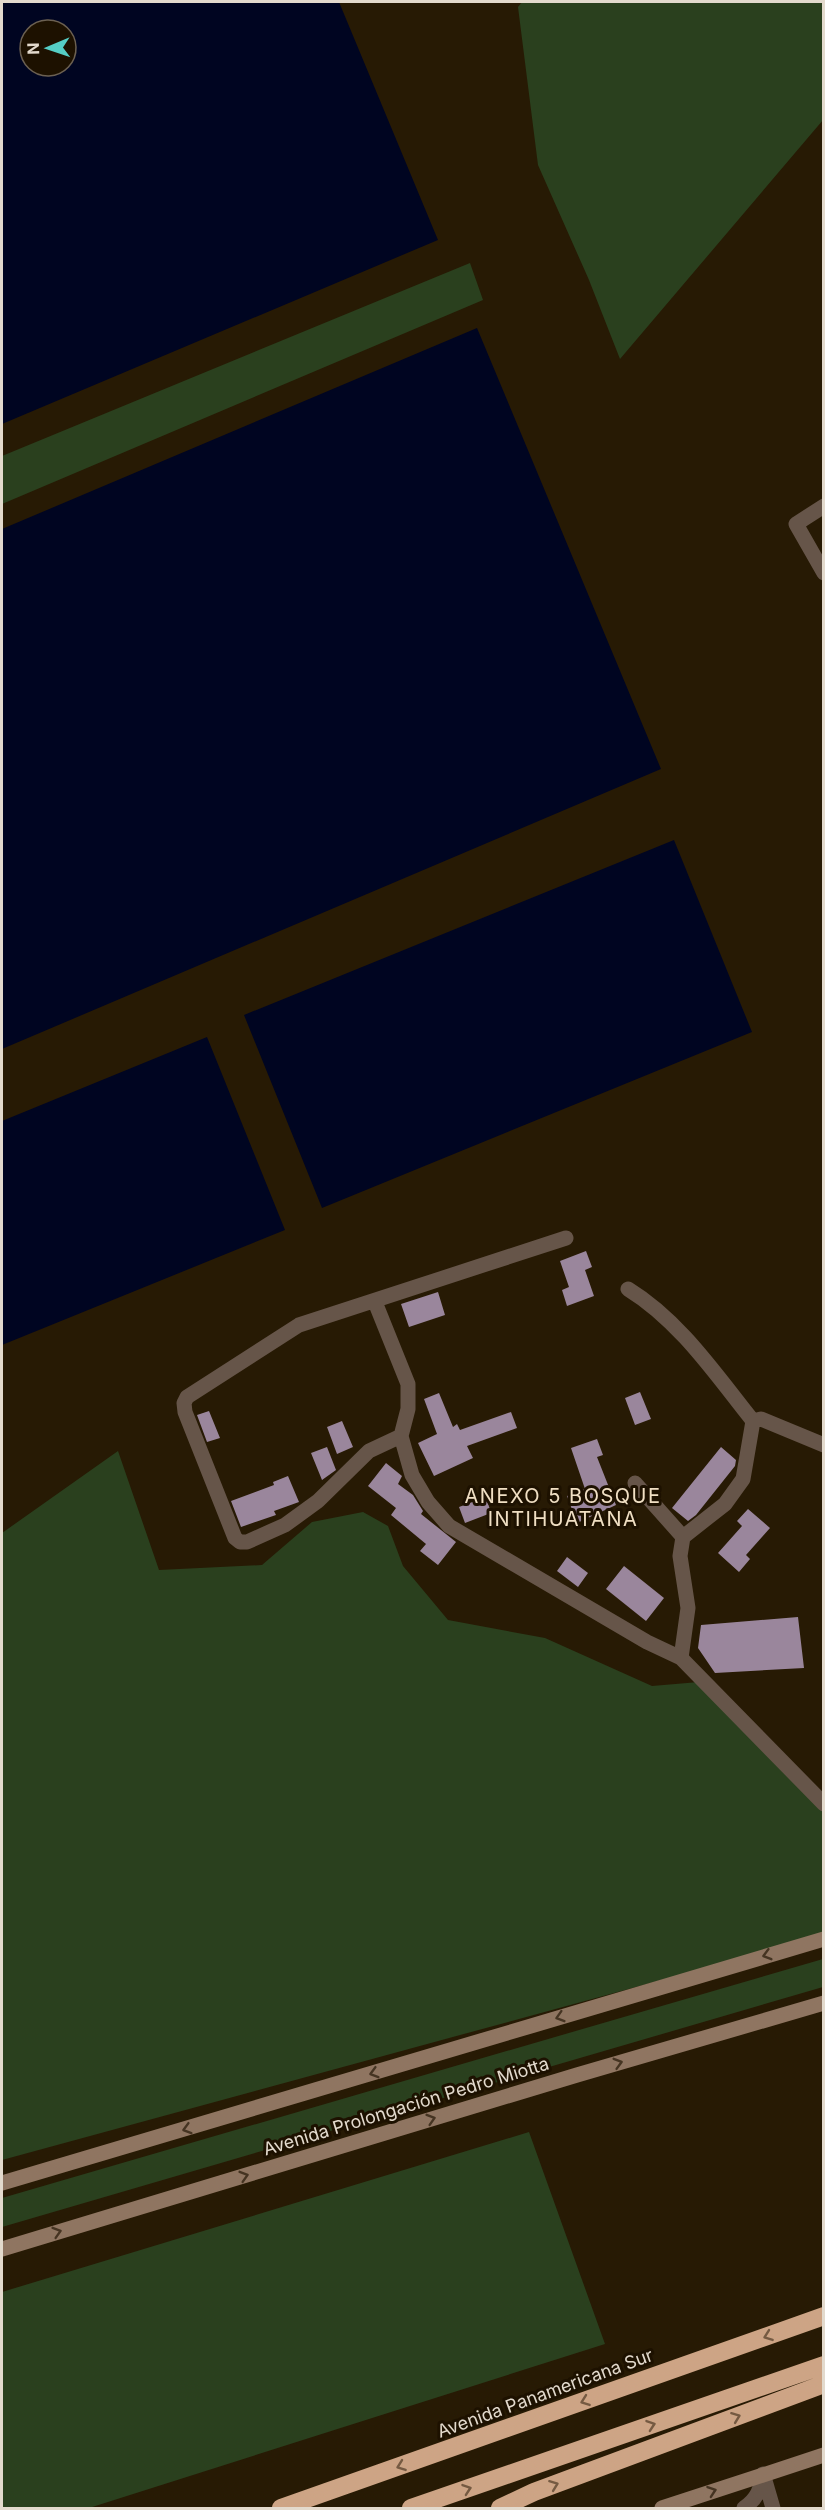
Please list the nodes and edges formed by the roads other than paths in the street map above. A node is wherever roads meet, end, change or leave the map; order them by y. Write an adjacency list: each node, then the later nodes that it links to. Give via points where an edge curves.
1 (824, 506): 2 (street, via 796,524)
2 (824, 573)
3 (567, 1238): 5 (street)
4 (628, 1289): 6 (street, via 651,1304 673,1326)
5 (375, 1302): 7 (street, via 408,1384 408,1409); 7 (street, via 299,1325 187,1397 185,1412 235,1538 240,1542 285,1525 318,1501 369,1451)
6 (753, 1421): 8 (street, via 760,1419); 10 (street, via 743,1479 725,1504)
7 (401, 1436): 11 (street, via 412,1475 449,1526)
8 (824, 1445)
9 (635, 1483): 10 (street)
10 (683, 1537): 11 (street, via 680,1556 688,1608)
11 (681, 1658): 12 (street)
12 (824, 1804)
13 (824, 1939): 15 (main road, one-way to 15)
14 (824, 2003): 16 (main road, Avenida Prolongación Pedro Miotta, one-way to 14)
15 (2, 2183)
16 (2, 2249)
17 (824, 2316): 22 (highway, Avenida Panamericana Sur, one-way to 22)
18 (824, 2365): 23 (highway, one-way to 18)
19 (824, 2384): 24 (highway, one-way to 19)
20 (824, 2455): 21 (main road)
21 (763, 2474): 25 (main road, one-way to 21); 26 (street, via 754,2501); 27 (street)
22 (280, 2508)
23 (411, 2508)
24 (500, 2508)
25 (662, 2508)
26 (744, 2508)
27 (772, 2508)

